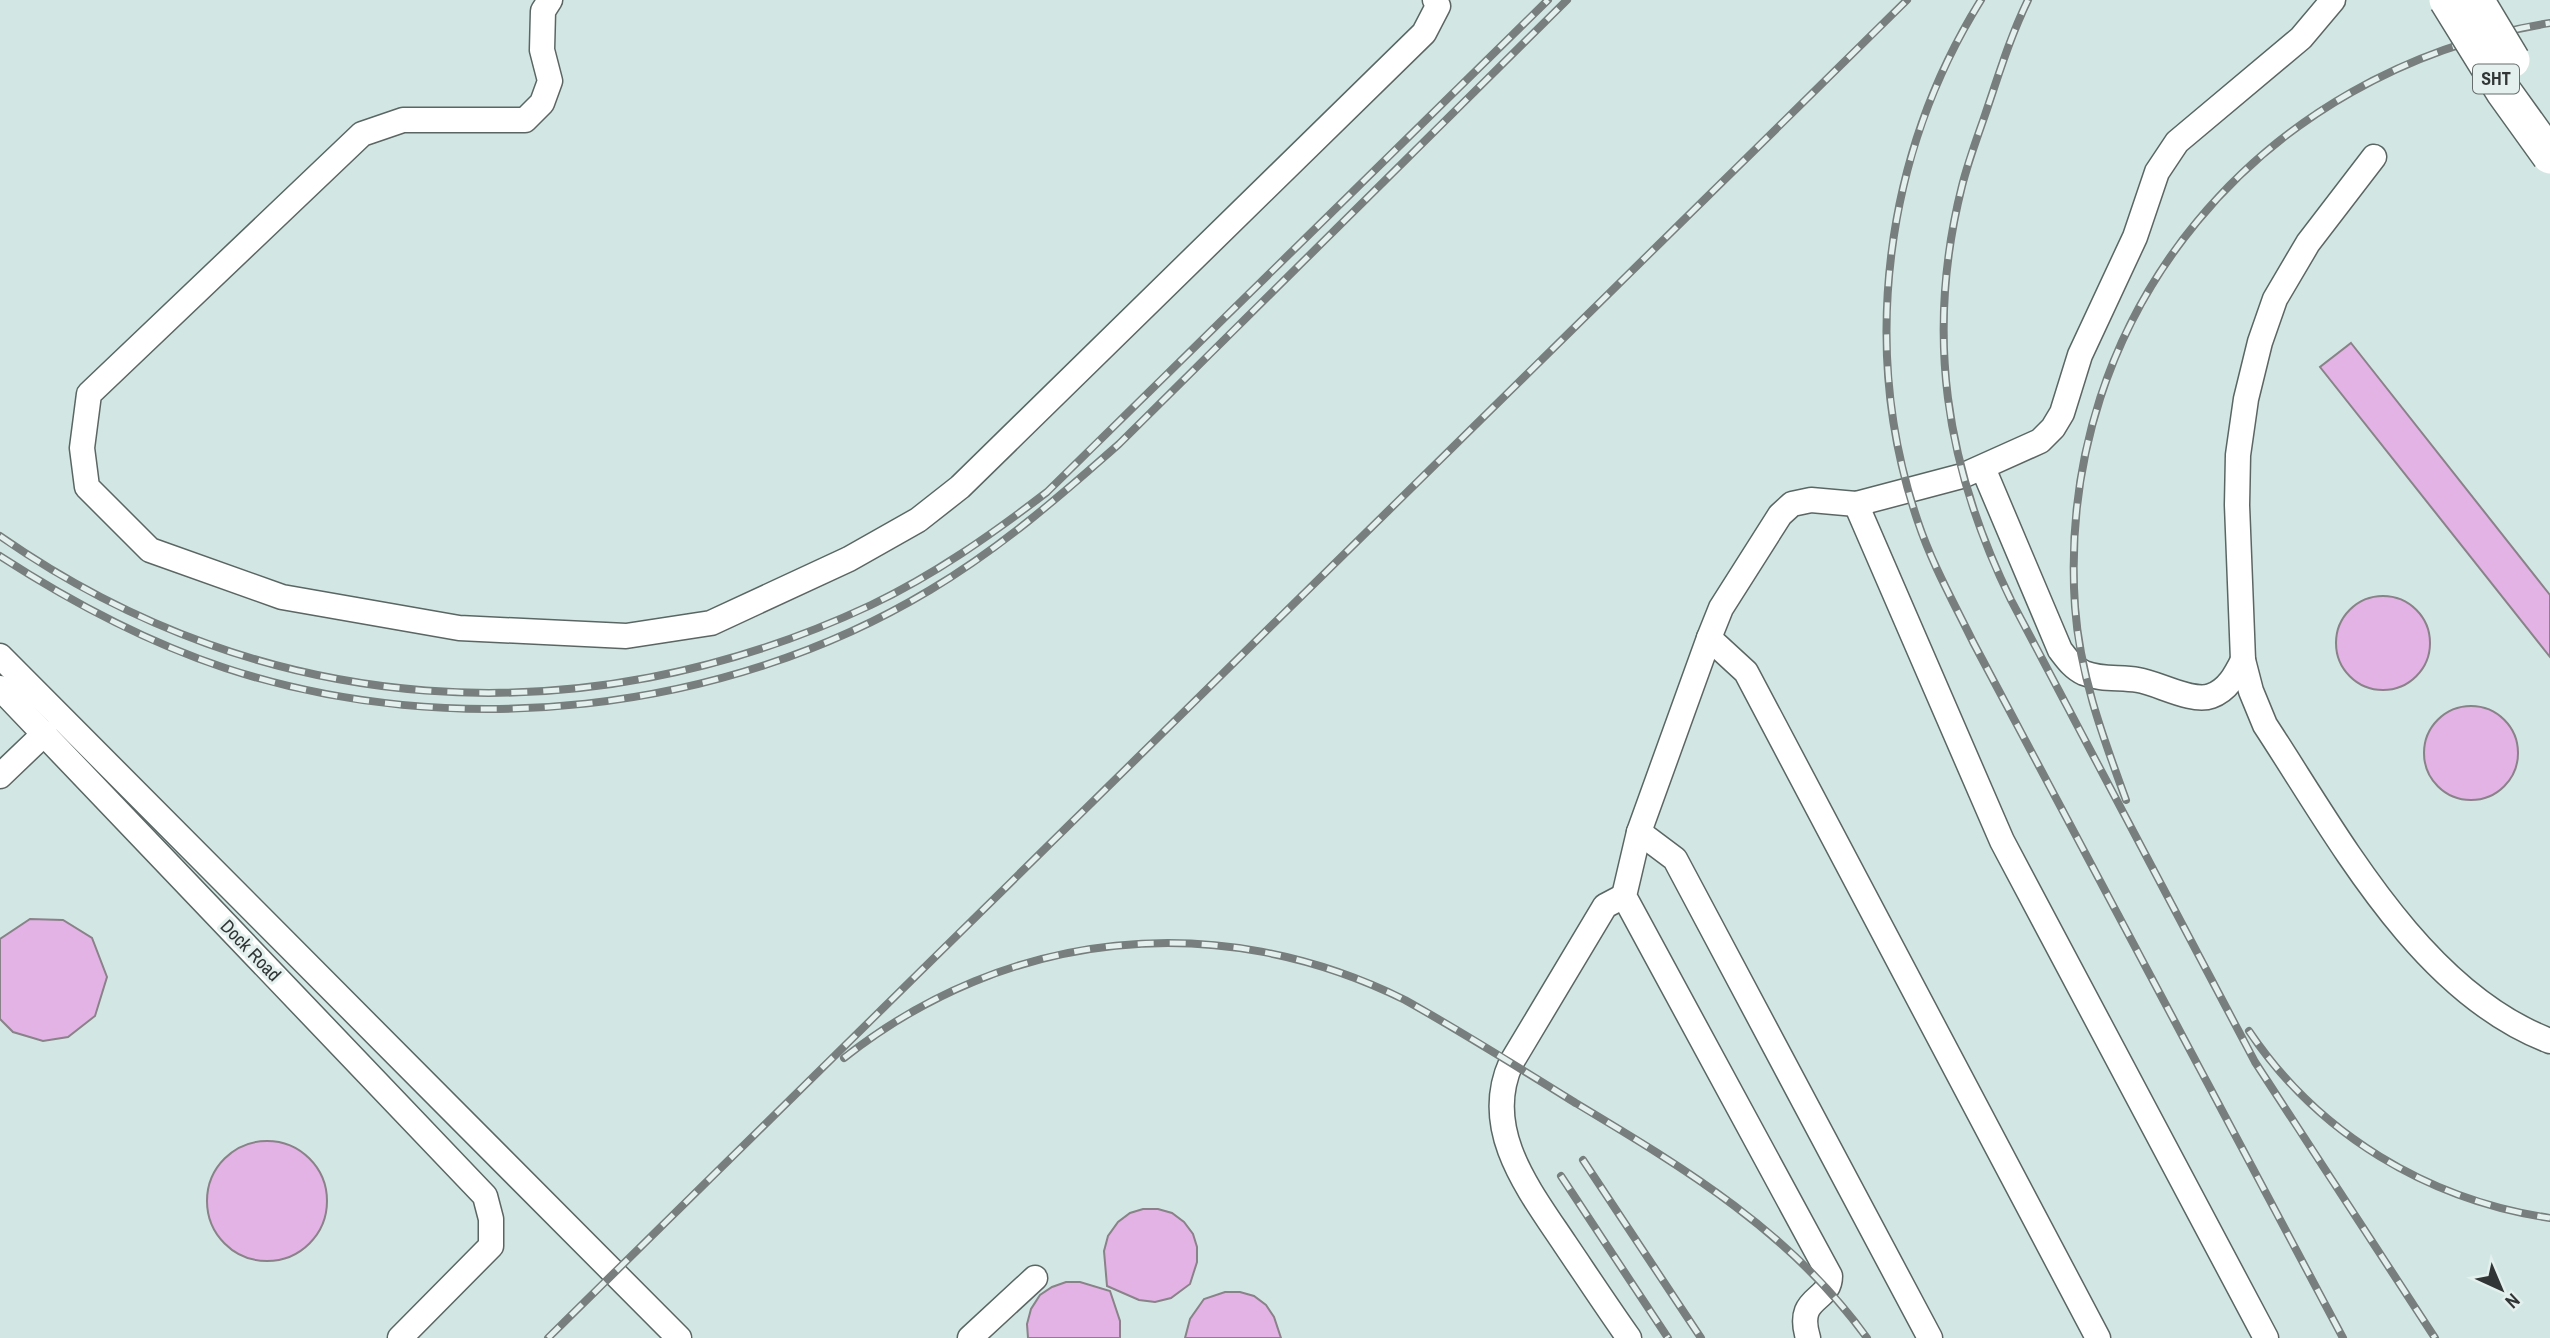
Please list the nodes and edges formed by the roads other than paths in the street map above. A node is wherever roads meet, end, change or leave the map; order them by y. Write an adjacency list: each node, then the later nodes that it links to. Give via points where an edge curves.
1 (551, 0): 2 (lane, via 543,10 542,50 550,81 541,103 525,120 403,120 362,134 89,394 82,448 88,487 150,550 282,597 459,628 626,636 711,623 849,559 918,520 960,488 1424,33 1438,6)
2 (1435, 0)
3 (2333, 0): 9 (lane, via 2301,38 2178,142 2157,172 2135,237 2080,355 2058,420 2040,442)
4 (2447, 0): 7 (highway, SHT, bridge)
5 (2476, 0): 6 (highway, SHT, bridge)
6 (2550, 114)
7 (2550, 156)
8 (2374, 157): 13 (lane, via 2308,243 2275,299 2260,342 2238,455)
9 (1983, 468): 10 (lane); 13 (lane, via 2060,650 2075,667 2106,678 2150,682 2196,698 2223,688)
10 (1856, 504): 11 (lane, via 1792,503 1780,514 1721,608); 28 (lane, via 2002,841)
11 (1709, 638): 17 (lane); 27 (lane, via 1746,672)
12 (0, 656): 22 (lane)
13 (2243, 660): 19 (lane, via 2265,725 2386,909 2446,975 2496,1016)
14 (0, 688): 15 (lane, Dock Road)
15 (45, 733): 16 (lane); 21 (lane, Dock Road, via 485,1196 491,1246)
16 (0, 776)
17 (1639, 832): 18 (lane); 26 (lane, via 1675,859)
18 (1624, 896): 24 (lane, via 1605,906 1511,1063 1502,1088 1501,1114 1506,1141 1526,1185); 25 (lane, via 1830,1276 1829,1285 1805,1312)
19 (2550, 1041)
20 (1035, 1278): 23 (lane)
21 (400, 1338)
22 (679, 1338)
23 (971, 1338)
24 (1629, 1338)
25 (1808, 1338)
26 (1930, 1338)
27 (2098, 1338)
28 (2266, 1338)

